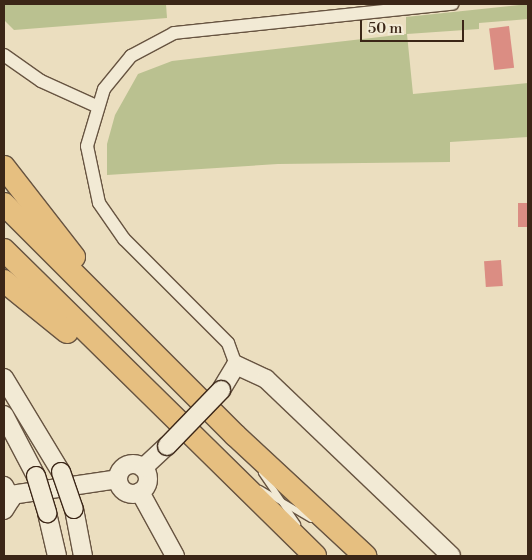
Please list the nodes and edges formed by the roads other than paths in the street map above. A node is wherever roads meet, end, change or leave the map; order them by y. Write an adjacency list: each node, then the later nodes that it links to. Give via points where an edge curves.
1 (452, 4): 2 (street)
2 (406, 7): 4 (street, via 174,33 131,56 112,76)
3 (4, 55): 4 (street, via 41,81)
4 (96, 106): 10 (street, via 88,161 99,204 124,239 228,342)
5 (4, 167): 9 (highway)
6 (4, 204): 9 (highway)
7 (4, 250): 12 (highway)
8 (4, 281): 12 (highway)
9 (120, 320): 14 (highway)
10 (236, 365): 16 (street, bridge, via 221,390); 27 (street, via 284,393)
11 (4, 378): 23 (street, bridge, via 61,472 74,509)
12 (155, 402): 15 (highway)
13 (4, 415): 22 (street, bridge, via 36,476)
14 (235, 435): 20 (lane); 21 (highway)
15 (212, 460): 20 (lane); 25 (highway)
16 (143, 468): 17 (street, via 126,465); 18 (street, via 148,481)
17 (118, 479): 18 (street, via 125,492); 19 (street)
18 (140, 492): 24 (street)
19 (6, 497)
20 (281, 501): 21 (lane); 26 (lane)
21 (357, 549)
22 (57, 556)
23 (83, 556)
24 (175, 556)
25 (315, 556)
26 (319, 556)
27 (450, 556)

